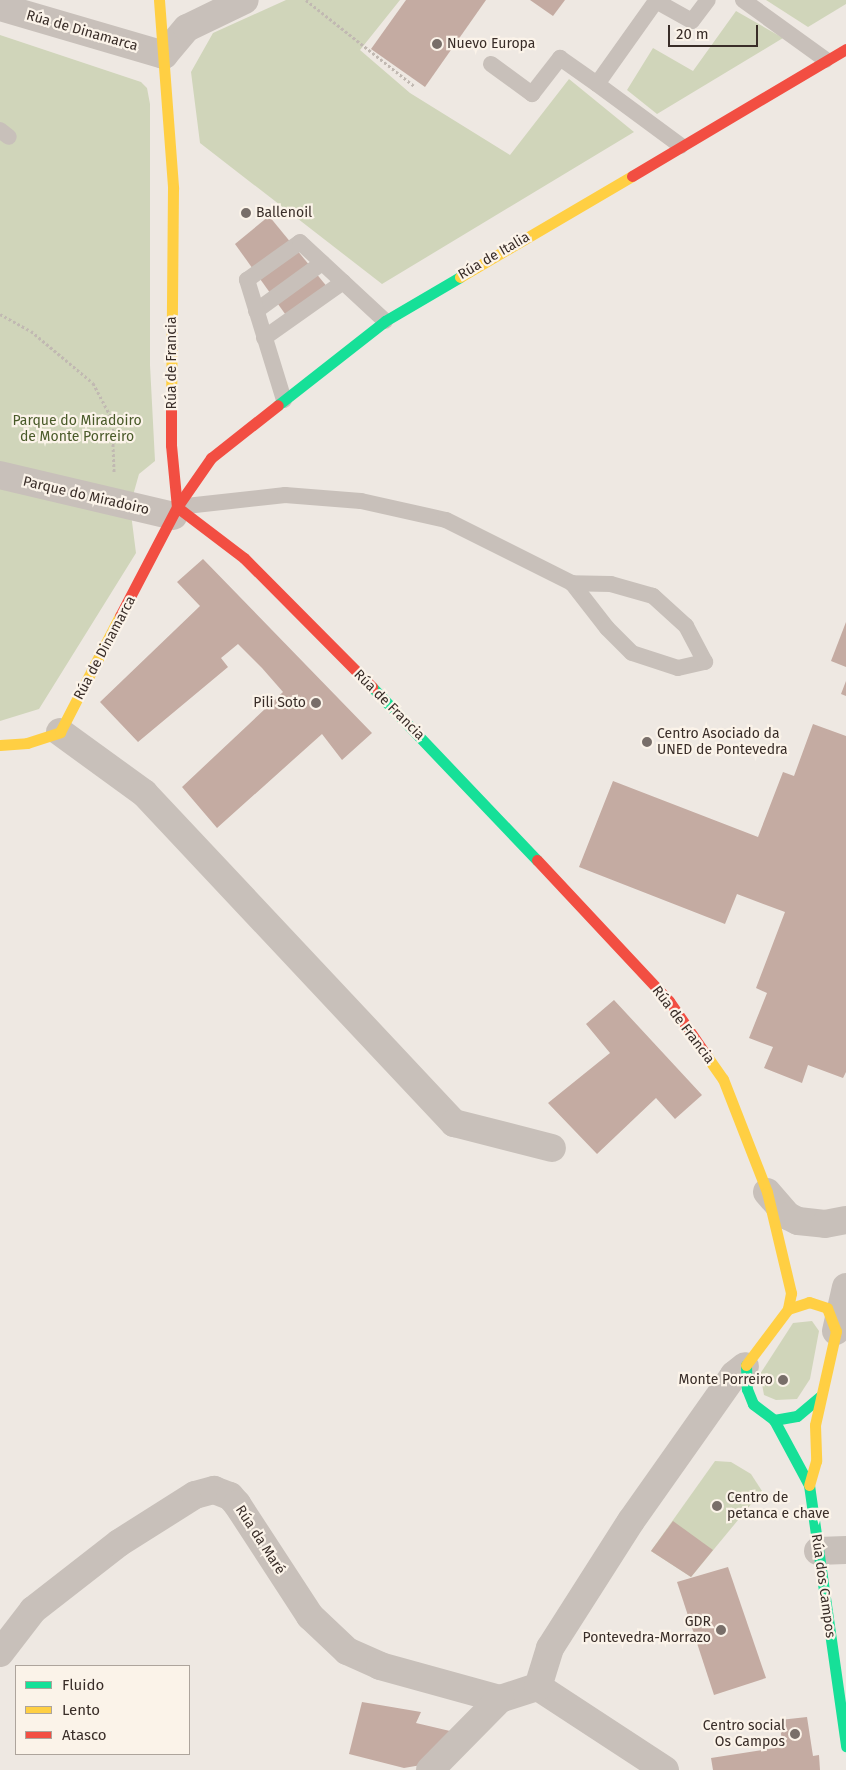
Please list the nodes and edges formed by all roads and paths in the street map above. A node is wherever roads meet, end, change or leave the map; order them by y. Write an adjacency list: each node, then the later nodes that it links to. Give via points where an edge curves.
1 (159, 0): 8 (street, Rúa de Francia)
2 (245, 0): 8 (street, via 188,28)
3 (306, 0): 12 (path)
4 (708, 0): 11 (lane, via 692,21 656,1)
5 (743, 0): 9 (lane)
6 (0, 7): 8 (street, Rúa de Dinamarca)
7 (846, 49): 9 (street, Rúa de Italia)
8 (164, 55): 23 (street, Rúa de Francia, via 173,188 171,445)
9 (826, 60): 13 (street, Rúa de Italia)
10 (491, 64): 11 (lane, via 532,94 560,58)
11 (597, 84): 13 (lane)
12 (414, 86)
13 (681, 146): 18 (street, Rúa de Italia)
14 (322, 263): 15 (lane); 16 (lane); 16 (lane, via 300,242 247,280)
15 (343, 282): 18 (lane); 19 (lane)
16 (256, 311): 19 (lane)
17 (0, 314): 22 (path, via 31,331 93,383 112,419 115,465)
18 (385, 320): 20 (street, Rúa de Italia)
19 (264, 338): 20 (lane)
20 (284, 400): 23 (street, Rúa de Italia, via 211,458)
21 (0, 475): 22 (street, Parque do Miradoiro)
22 (112, 502): 23 (street, Parque do Miradoiro)
23 (175, 512): 24 (lane, via 285,495 361,501 446,520); 25 (street, Rúa de Dinamarca); 28 (street, Rúa de Francia, via 251,565 423,739 669,1001 723,1079)
24 (572, 583): 24 (lane, via 607,628 632,653 678,668 705,662 686,626 653,596 611,584)
25 (60, 732): 26 (street, via 27,743); 27 (street, via 144,793 454,1123)
26 (0, 744)
27 (552, 1148)
28 (767, 1192): 29 (street, via 788,1216 798,1221 825,1224); 31 (street, Rúa de Francia, via 791,1293)
29 (846, 1220)
30 (846, 1287): 32 (street)
31 (788, 1309): 32 (street, via 809,1302 821,1304 827,1308); 33 (street)
32 (836, 1331): 34 (street)
33 (745, 1366): 35 (street, via 753,1404); 40 (street, via 734,1375 631,1521 550,1648)
34 (821, 1396): 35 (street, via 797,1416); 36 (street, Rúa dos Campos, via 815,1425 816,1461)
35 (774, 1420): 36 (street, Rúa dos Campos)
36 (809, 1485): 38 (street, Rúa dos Campos)
37 (846, 1550): 38 (street)
38 (818, 1551): 42 (street, Rúa dos Campos)
39 (0, 1653): 41 (street, Rúa da Maré, via 33,1610 119,1543 195,1495 214,1490 230,1496 310,1616 347,1651 380,1666)
40 (538, 1687): 41 (street); 44 (street)
41 (500, 1699): 43 (street)
42 (846, 1746)
43 (430, 1770)
44 (665, 1770)

